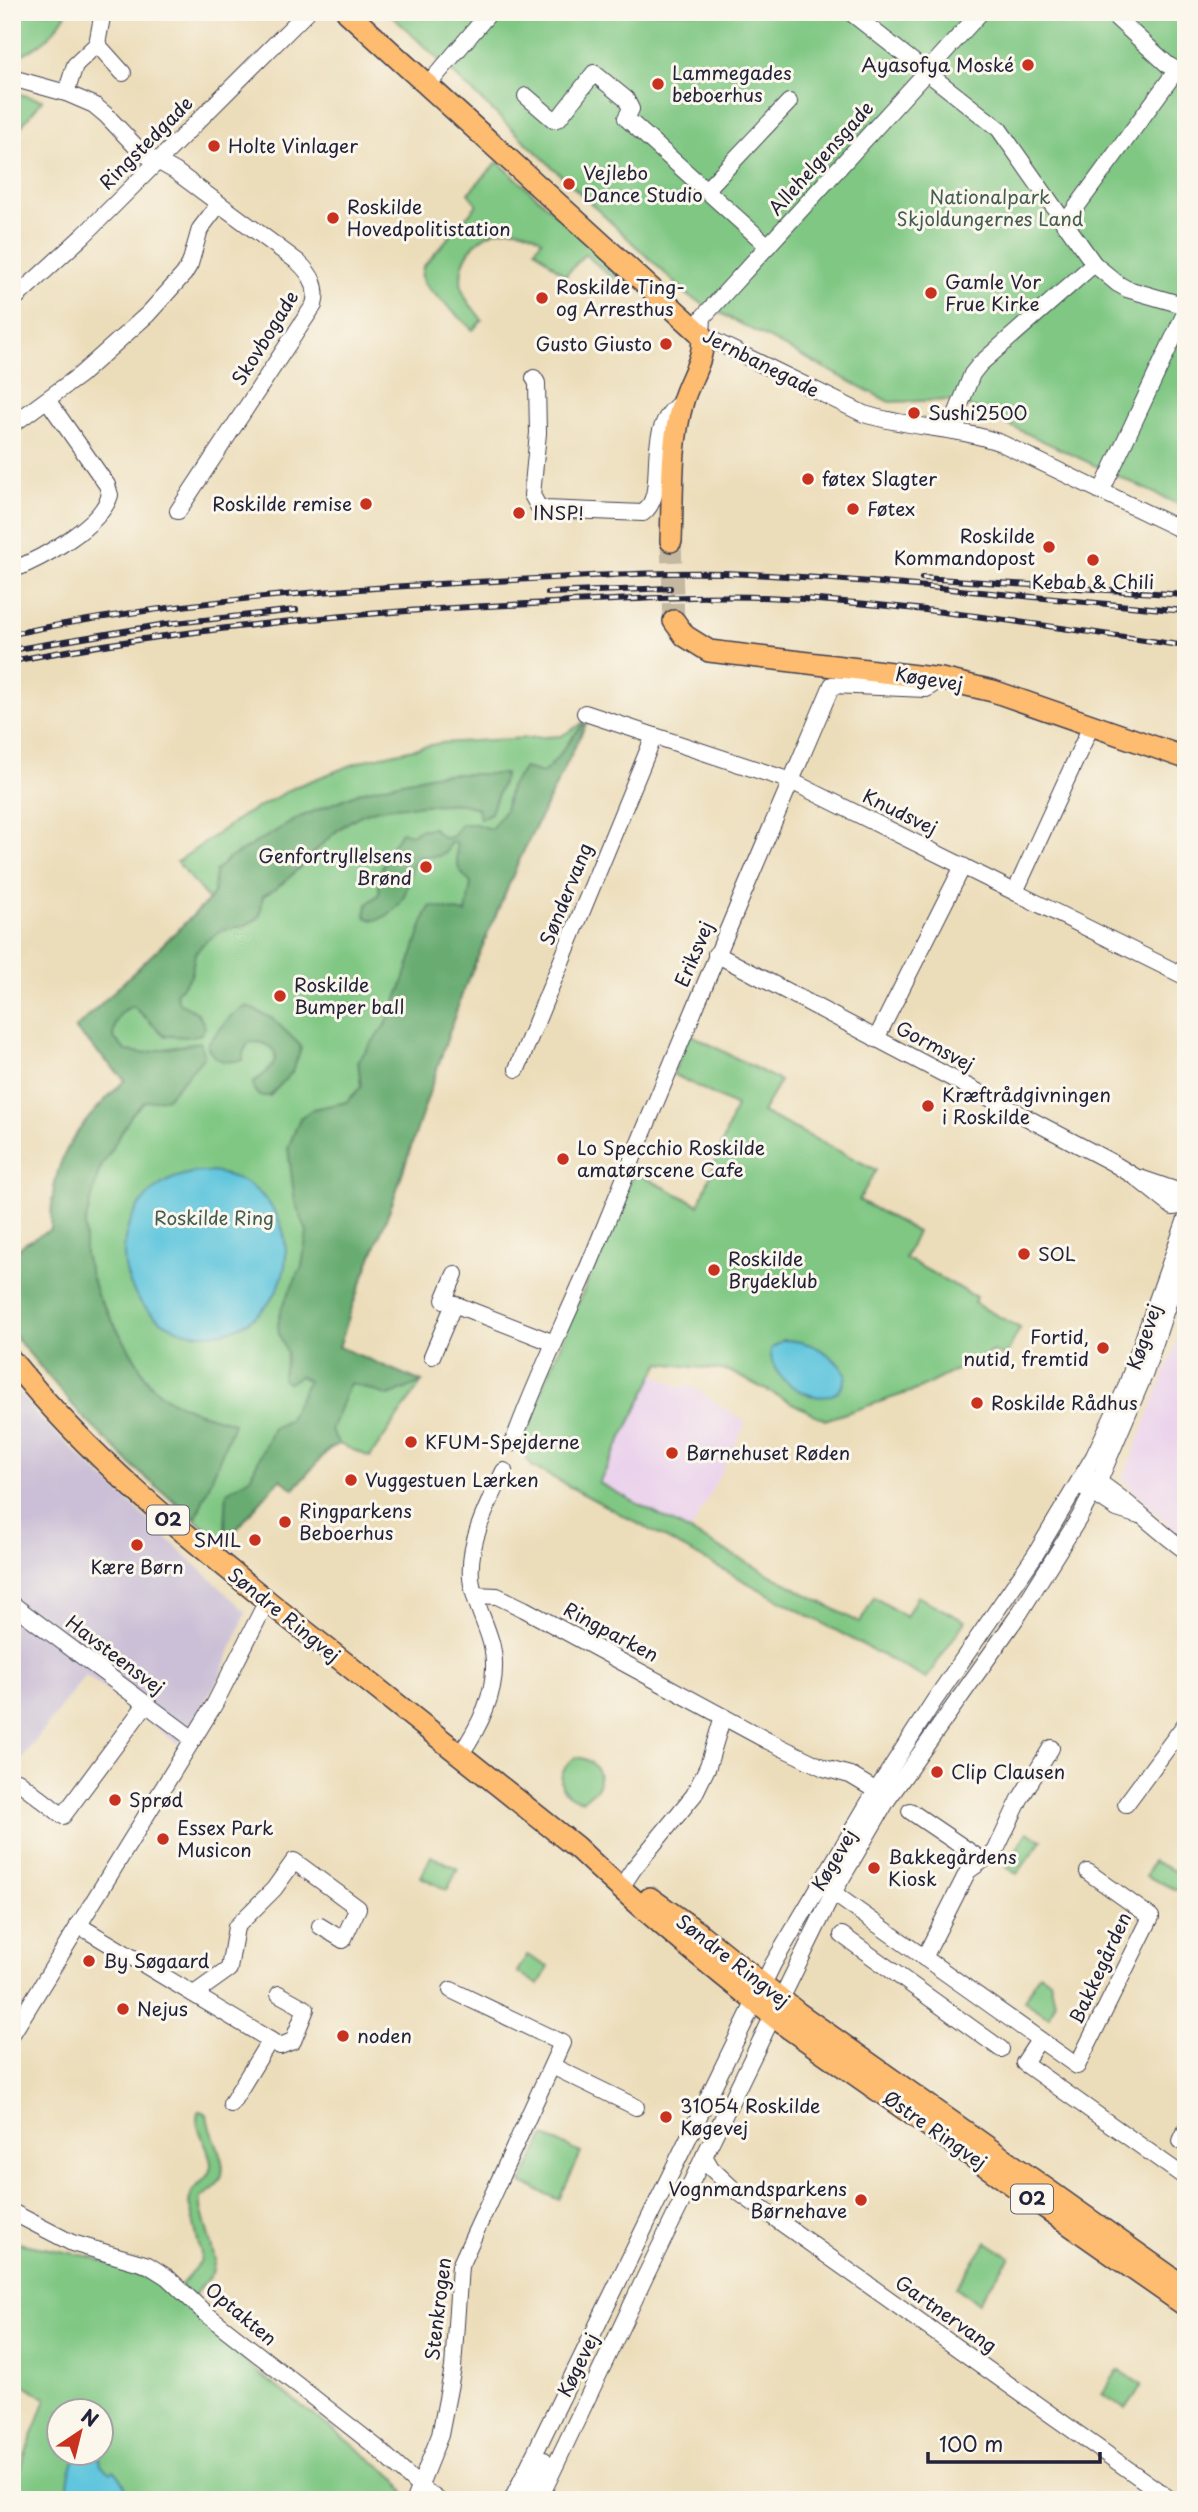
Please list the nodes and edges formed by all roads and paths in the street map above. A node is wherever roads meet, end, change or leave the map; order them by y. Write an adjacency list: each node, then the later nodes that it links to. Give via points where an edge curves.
1 (103, 12): 8 (street)
2 (307, 12): 17 (street, Ringstedgade)
3 (347, 12): 13 (main road, Jernbanegade)
4 (490, 12): 13 (street)
5 (850, 12): 9 (street)
6 (981, 12): 9 (street, Allehelgensgade)
7 (1111, 12): 11 (street)
8 (96, 44): 10 (street); 14 (street, via 75,65)
9 (927, 71): 20 (street, via 999,129); 21 (street, Allehelgensgade)
10 (123, 73)
11 (1181, 73): 20 (street)
12 (12, 78): 14 (street, Skovbogade)
13 (427, 86): 26 (main road, Jernbanegade)
14 (66, 93): 17 (street, Skovbogade, via 101,110 141,152)
15 (526, 96): 18 (street, via 554,120 594,73 626,99 631,109 626,118)
16 (789, 102): 18 (street)
17 (158, 161): 19 (street, Skovbogade); 23 (street, Ringstedgade)
18 (706, 190): 21 (street)
19 (219, 204): 28 (street, via 200,229 184,274 148,314); 33 (street, Skovbogade, via 309,272 316,298)
20 (1064, 224): 22 (street)
21 (768, 246): 26 (street, Allehelgensgade, via 703,317)
22 (1094, 264): 24 (street, via 1128,289); 31 (street, via 980,364)
23 (12, 301)
24 (1186, 306)
25 (1186, 312): 32 (street)
26 (702, 335): 29 (main road, via 704,348); 31 (street, Jernbanegade, via 864,414)
27 (534, 378): 29 (street, via 538,433 532,495 545,509 646,511 653,503 663,423 670,409)
28 (48, 401): 30 (street); 36 (street, via 110,495 100,514 71,538)
29 (683, 401): 35 (main road, via 674,448)
30 (12, 425)
31 (950, 430): 32 (street, Jernbanegade, via 1001,443)
32 (1101, 492): 34 (street, Jernbanegade)
33 (178, 511)
34 (1186, 532)
35 (671, 541)
36 (12, 570)
37 (674, 621): 38 (main road, Køgevej, via 685,636 709,651)
38 (941, 679): 40 (main road, Køgevej, via 993,691); 43 (street, Eriksvej, via 926,689 832,685)
39 (585, 713): 41 (street, Knudsvej)
40 (1091, 726): 42 (main road, Køgevej); 45 (street)
41 (654, 736): 43 (street, Knudsvej); 49 (street, Søndervang)
42 (1186, 758)
43 (790, 782): 44 (street, Knudsvej); 46 (street, Eriksvej)
44 (963, 866): 45 (street, Knudsvej); 48 (street)
45 (1015, 892): 47 (street, Knudsvej)
46 (716, 954): 48 (street, Gormsvej); 56 (street, Eriksvej)
47 (1186, 976)
48 (876, 1039): 50 (street, Gormsvej)
49 (517, 1069)
50 (1134, 1176): 51 (street, Gormsvej, via 1178,1191); 52 (street, Gormsvej, via 1173,1207)
51 (1186, 1199)
52 (1186, 1205)
53 (1186, 1219): 61 (street, Køgevej)
54 (455, 1274): 55 (street, via 444,1300)
55 (454, 1304): 56 (street); 57 (street)
56 (554, 1343): 59 (street, Eriksvej)
57 (432, 1356)
58 (12, 1361): 64 (main road, Søndre Ringvej / O2, via 103,1462)
59 (513, 1443)
60 (503, 1471): 63 (street, via 475,1539 471,1578)
61 (1088, 1483): 62 (street, via 1117,1508 1142,1517); 73 (street, Køgevej, via 933,1702)
62 (1186, 1551)
63 (475, 1595): 67 (street, Ringparken, via 497,1596 524,1609); 71 (street, via 492,1642 492,1690)
64 (267, 1601): 69 (street); 71 (main road, Søndre Ringvej / O2)
65 (12, 1604): 66 (street, Havsteensvej)
66 (146, 1704): 69 (street, Havsteensvej); 72 (street, via 63,1816 18,1782)
67 (723, 1716): 73 (street, Ringparken, via 824,1768 856,1777); 78 (street, via 694,1795)
68 (1186, 1723): 74 (street)
69 (193, 1739): 81 (street)
70 (1051, 1748): 76 (street, via 995,1852)
71 (460, 1755): 78 (main road, Søndre Ringvej / O2)
72 (12, 1788)
73 (882, 1795): 79 (street, Køgevej)
74 (1126, 1804)
75 (911, 1811): 76 (street)
76 (982, 1860): 85 (street, via 968,1871)
77 (1088, 1872): 93 (street, Bakkegården, via 1151,1917 1077,2066)
78 (622, 1885): 87 (main road, Søndre Ringvej / O2)
79 (827, 1889): 80 (street); 87 (street, Køgevej); 90 (street, Køgevej)
80 (877, 1924): 84 (street); 85 (street)
81 (78, 1925): 88 (street); 91 (street)
82 (320, 1926): 88 (street, via 343,1940 358,1908 293,1861 274,1889 236,1927 229,1969)
83 (842, 1935): 84 (street)
84 (861, 1948): 94 (street)
85 (924, 1958): 93 (street)
86 (451, 1990): 95 (street, Stenkrogen, via 562,2043)
87 (759, 1992): 90 (main road, Østre Ringvej / O2); 104 (street, Køgevej)
88 (194, 1994): 92 (street)
89 (279, 1994): 92 (street, via 306,2009 293,2041 280,2046)
90 (777, 2007): 96 (main road, Søndre Ringvej / O2); 99 (street, Køgevej); 103 (main road, Østre Ringvej / O2)
91 (15, 2022)
92 (270, 2040): 97 (street)
93 (1040, 2040): 100 (street, via 1024,2063)
94 (1001, 2049)
95 (552, 2066): 98 (street); 105 (street, Stenkrogen, via 460,2266 453,2368 440,2435)
96 (888, 2077): 102 (main road, Østre Ringvej / O2)
97 (231, 2104)
98 (636, 2107)
99 (704, 2156): 109 (street, Køgevej); 110 (street, Gartnervang, via 731,2187)
100 (1186, 2178)
101 (12, 2212): 105 (street, Optakten, via 72,2244 148,2265 167,2277 253,2352 375,2446)
102 (1186, 2288)
103 (1186, 2305)
104 (569, 2385): 107 (street, Køgevej); 108 (street, via 558,2429)
105 (417, 2493): 106 (street, Optakten)
106 (438, 2500)
107 (512, 2500)
108 (525, 2500)
109 (539, 2500)
110 (1171, 2500)

